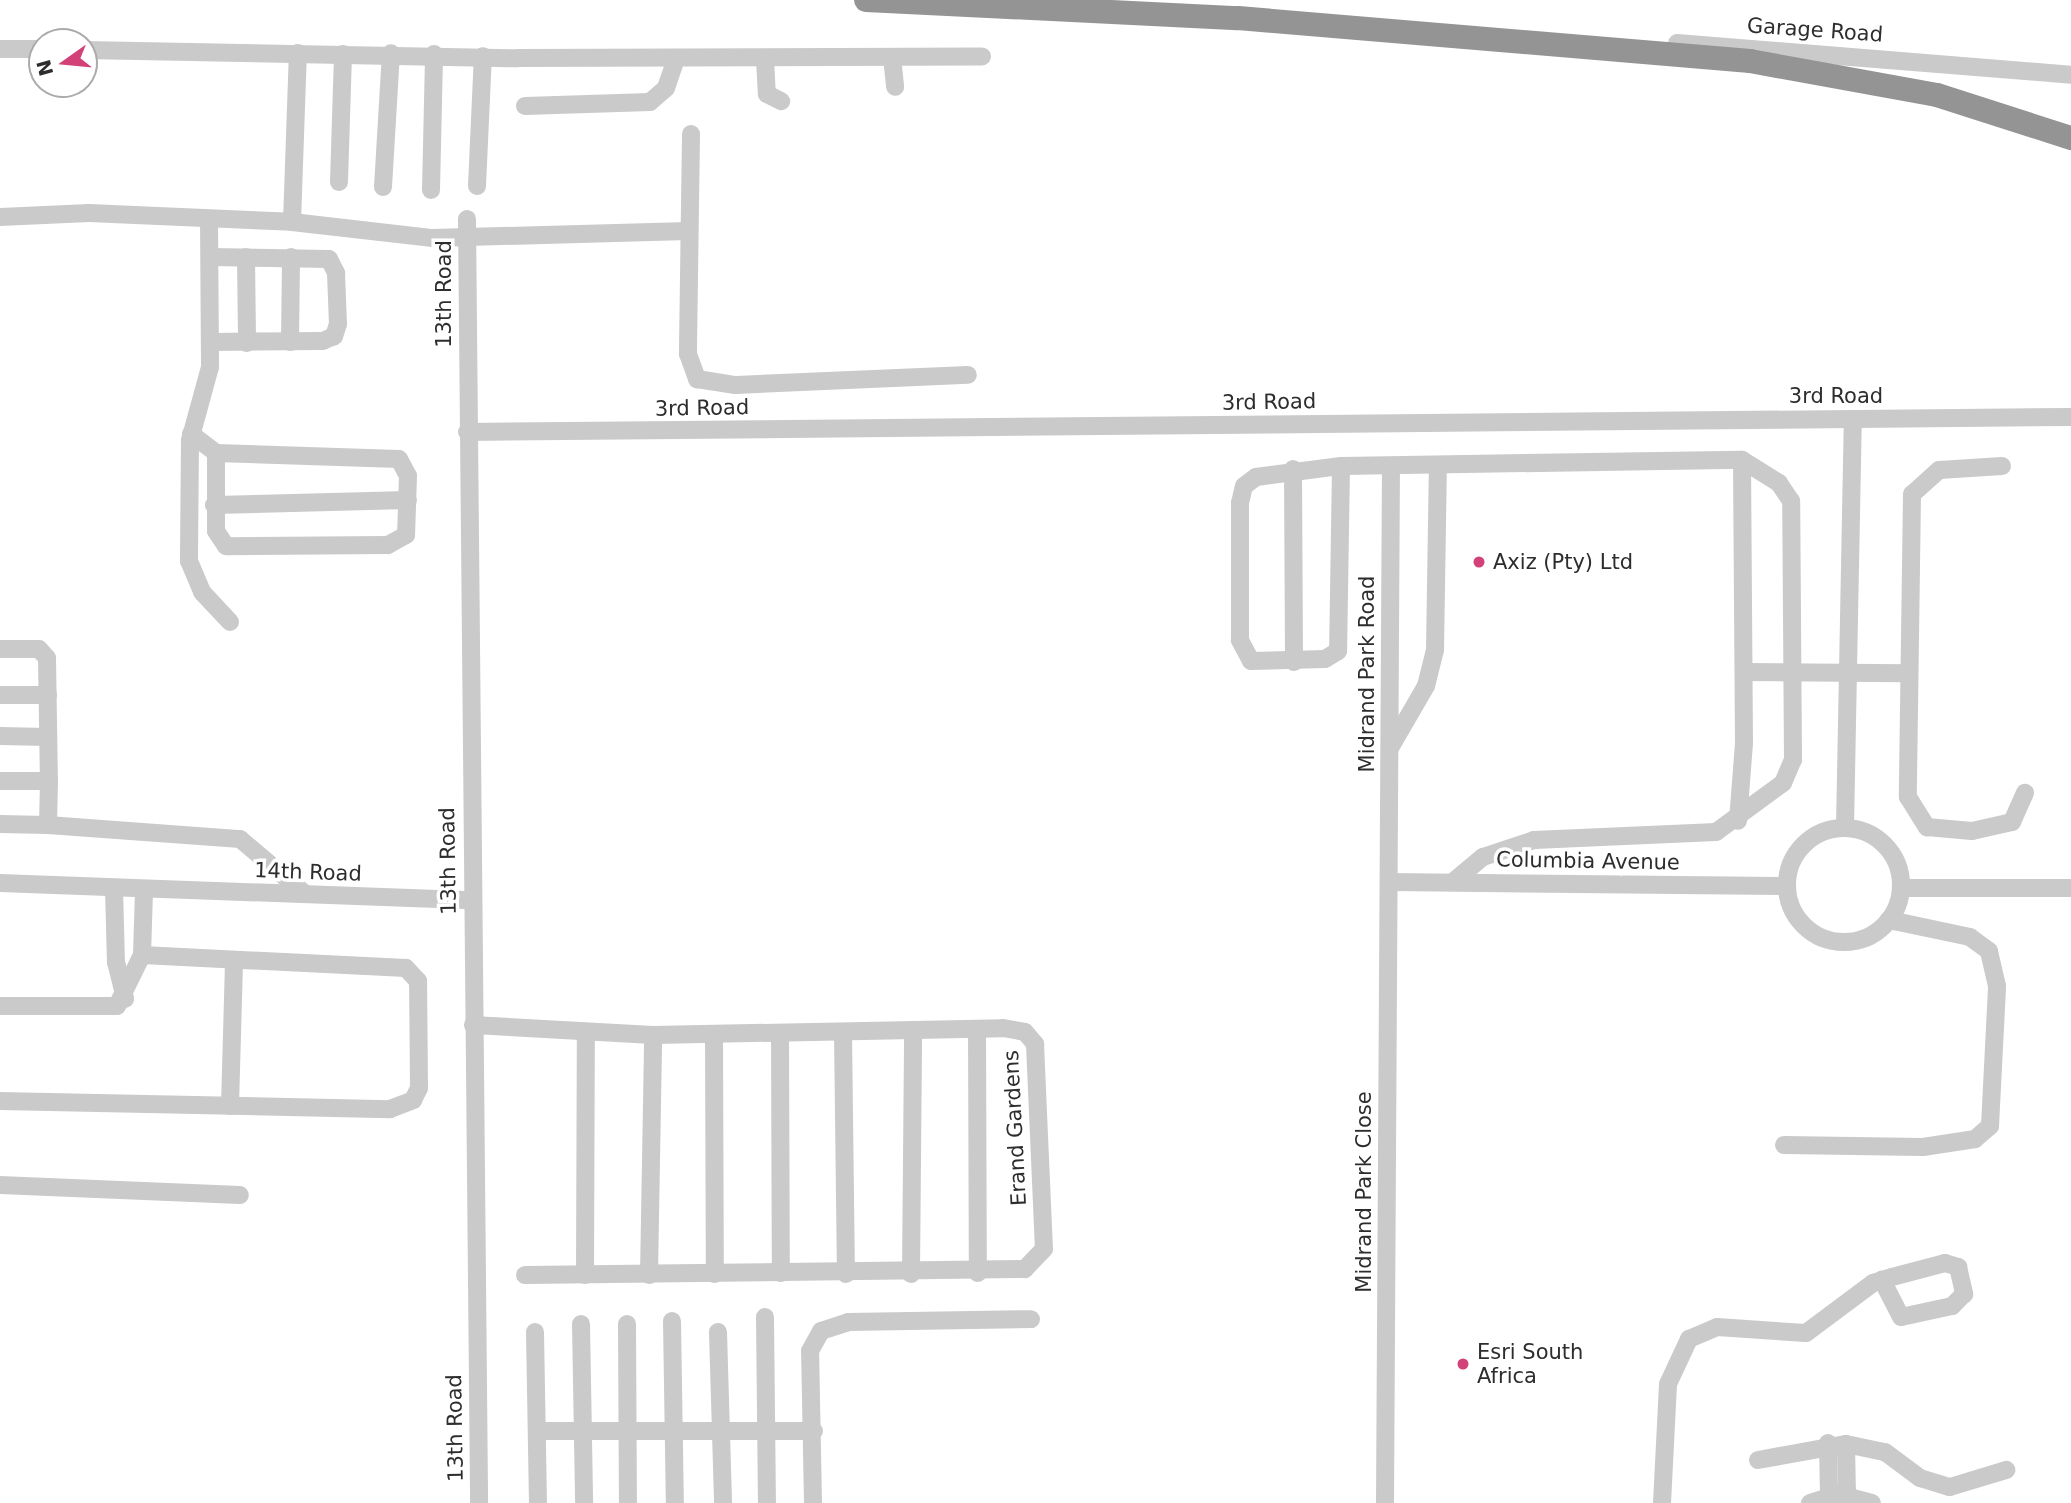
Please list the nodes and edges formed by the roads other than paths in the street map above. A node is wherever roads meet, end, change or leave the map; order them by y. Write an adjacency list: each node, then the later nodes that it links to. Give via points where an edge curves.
1 (866, 0): 2 (highway)
2 (1555, 41): 15 (street, Garage Road, via 1659,42); 20 (highway, via 1816,69 1937,95)
3 (0, 49): 4 (street)
4 (28, 49)
5 (98, 50): 7 (street)
6 (391, 52): 8 (street); 9 (street); 23 (street)
7 (298, 53): 8 (street); 28 (street)
8 (343, 54): 21 (street)
9 (434, 54): 11 (street); 24 (street)
10 (982, 55): 12 (street)
11 (483, 56): 13 (street); 22 (street)
12 (892, 57): 14 (street); 16 (street)
13 (676, 59): 14 (street); 18 (street, via 666,88 650,102)
14 (765, 59): 17 (street, via 767,94)
15 (2071, 75)
16 (895, 87)
17 (780, 101)
18 (525, 106)
19 (691, 134): 29 (street)
20 (2071, 138)
21 (339, 182)
22 (477, 186)
23 (383, 187)
24 (430, 190)
25 (0, 217): 26 (street)
26 (209, 219): 28 (street); 31 (street)
27 (467, 219): 30 (street, 13th Road)
28 (292, 222): 30 (street)
29 (688, 231): 30 (street); 37 (street, via 688,354 692,373 704,382)
30 (466, 238): 40 (street, 13th Road)
31 (210, 257): 32 (street); 34 (street)
32 (246, 257): 33 (street); 35 (street)
33 (291, 257): 36 (street); 36 (street, via 333,263 338,324 330,339)
34 (211, 342): 35 (street); 41 (street, via 207,385)
35 (247, 342): 36 (street)
36 (290, 342)
37 (968, 376)
38 (2071, 417): 39 (street, 3rd Road)
39 (1853, 419): 40 (street, 3rd Road); 56 (street)
40 (467, 432): 79 (street, 13th Road)
41 (191, 433): 42 (street); 51 (street, via 189,561 202,592)
42 (216, 453): 49 (street, via 390,456 407,468); 50 (street)
43 (1742, 460): 47 (street, via 1598,458); 54 (street); 55 (street, via 1773,478 1791,501)
44 (1341, 466): 45 (street); 48 (street); 53 (street, via 1340,646 1325,659)
45 (1391, 466): 47 (street); 62 (street, Midrand Park Road)
46 (2003, 466): 57 (street, via 1939,470 1912,494)
47 (1438, 467): 62 (street, via 1435,650 1426,686)
48 (1293, 469): 53 (street); 53 (street, via 1256,477 1244,486 1239,624 1251,661)
49 (408, 500): 50 (street); 50 (street, via 406,535 388,545 226,546 218,540)
50 (214, 505)
51 (230, 622)
52 (0, 649): 59 (street, via 44,652)
53 (1294, 662)
54 (1744, 673): 55 (street); 66 (street)
55 (1794, 673): 56 (street); 66 (street, via 1790,771)
56 (1846, 673): 57 (street); 69 (street)
57 (1907, 673): 65 (street, via 1908,797 1921,824 1938,830 2002,828 2019,816)
58 (0, 695): 59 (street)
59 (48, 695): 61 (street)
60 (0, 736): 61 (street)
61 (48, 737): 64 (street)
62 (1390, 748): 70 (street, Midrand Park Road)
63 (0, 781): 64 (street)
64 (49, 781): 68 (street)
65 (2025, 793)
66 (1738, 821): 72 (street, via 1709,834 1534,840 1483,857)
67 (0, 824): 68 (street)
68 (48, 825): 78 (street, via 240,839)
69 (1845, 827): 73 (street, via 1827,829 1797,851); 75 (street, via 1880,839 1896,861)
70 (1389, 882): 72 (street, Columbia Avenue); 133 (street, Midrand Park Close)
71 (0, 883): 74 (street, 14th Road)
72 (1453, 883): 73 (street, Columbia Avenue)
73 (1787, 886): 80 (street, via 1798,919 1826,939 1860,940)
74 (114, 888): 77 (street, 14th Road); 83 (street, via 116,962)
75 (1902, 888): 76 (street); 80 (street)
76 (2071, 888)
77 (144, 890): 78 (street, 14th Road); 81 (street)
78 (304, 894): 79 (street, 14th Road)
79 (472, 900): 85 (street, 13th Road)
80 (1889, 920): 95 (street, via 1970,937 1989,951 1997,986 1990,1126 1975,1139 1923,1147)
81 (142, 956): 82 (street); 83 (street)
82 (233, 961): 94 (street); 94 (street, via 406,968 418,981 419,1088 413,1100 390,1110)
83 (125, 999): 84 (street, via 111,1009)
84 (0, 1006)
85 (473, 1026): 88 (street, Erand Gardens); 125 (street, 13th Road)
86 (977, 1029): 87 (street, Erand Gardens); 100 (street); 100 (street, Erand Gardens, via 1017,1029 1035,1044 1044,1249 1025,1269)
87 (913, 1030): 89 (street, Erand Gardens); 99 (street)
88 (586, 1032): 92 (street, Erand Gardens); 104 (street)
89 (843, 1032): 90 (street, Erand Gardens); 102 (street)
90 (780, 1033): 91 (street, Erand Gardens); 98 (street)
91 (715, 1034): 92 (street, Erand Gardens); 101 (street)
92 (653, 1035): 105 (street)
93 (0, 1101): 94 (street)
94 (230, 1106)
95 (1783, 1145)
96 (0, 1185): 97 (street)
97 (240, 1195)
98 (782, 1273): 101 (street, Erand Gardens); 102 (street, Erand Gardens)
99 (911, 1273): 100 (street, Erand Gardens); 102 (street, Erand Gardens)
100 (978, 1273)
101 (715, 1274): 105 (street, Erand Gardens)
102 (846, 1274)
103 (525, 1275): 104 (street, Erand Gardens)
104 (585, 1275): 105 (street, Erand Gardens)
105 (649, 1275)
106 (1882, 1280): 106 (street, via 1954,1262 1964,1294 1952,1306 1901,1317); 134 (street, via 1855,1293 1813,1331 1717,1327 1680,1348 1663,1423)
107 (765, 1317): 117 (street)
108 (1031, 1319): 120 (street, via 848,1322 821,1331 810,1351)
109 (671, 1321): 114 (street)
110 (581, 1324): 118 (street)
111 (627, 1324): 115 (street)
112 (535, 1332): 119 (street)
113 (718, 1332): 116 (street)
114 (674, 1427): 115 (street); 116 (street); 129 (street)
115 (628, 1428): 118 (street); 128 (street)
116 (720, 1429): 117 (street); 130 (street)
117 (766, 1429): 120 (street); 131 (street)
118 (583, 1430): 119 (street); 127 (street)
119 (539, 1431): 126 (street)
120 (814, 1431): 132 (street)
121 (1837, 1444): 122 (street); 123 (street, via 1885,1452 1920,1478 1950,1487); 124 (street)
122 (1758, 1460)
123 (2006, 1470)
124 (1838, 1494): 135 (street); 136 (street)
125 (478, 1503)
126 (538, 1503)
127 (584, 1503)
128 (628, 1503)
129 (675, 1503)
130 (723, 1503)
131 (767, 1503)
132 (813, 1503)
133 (1385, 1503)
134 (1661, 1503)
135 (1810, 1503)
136 (1872, 1503)

